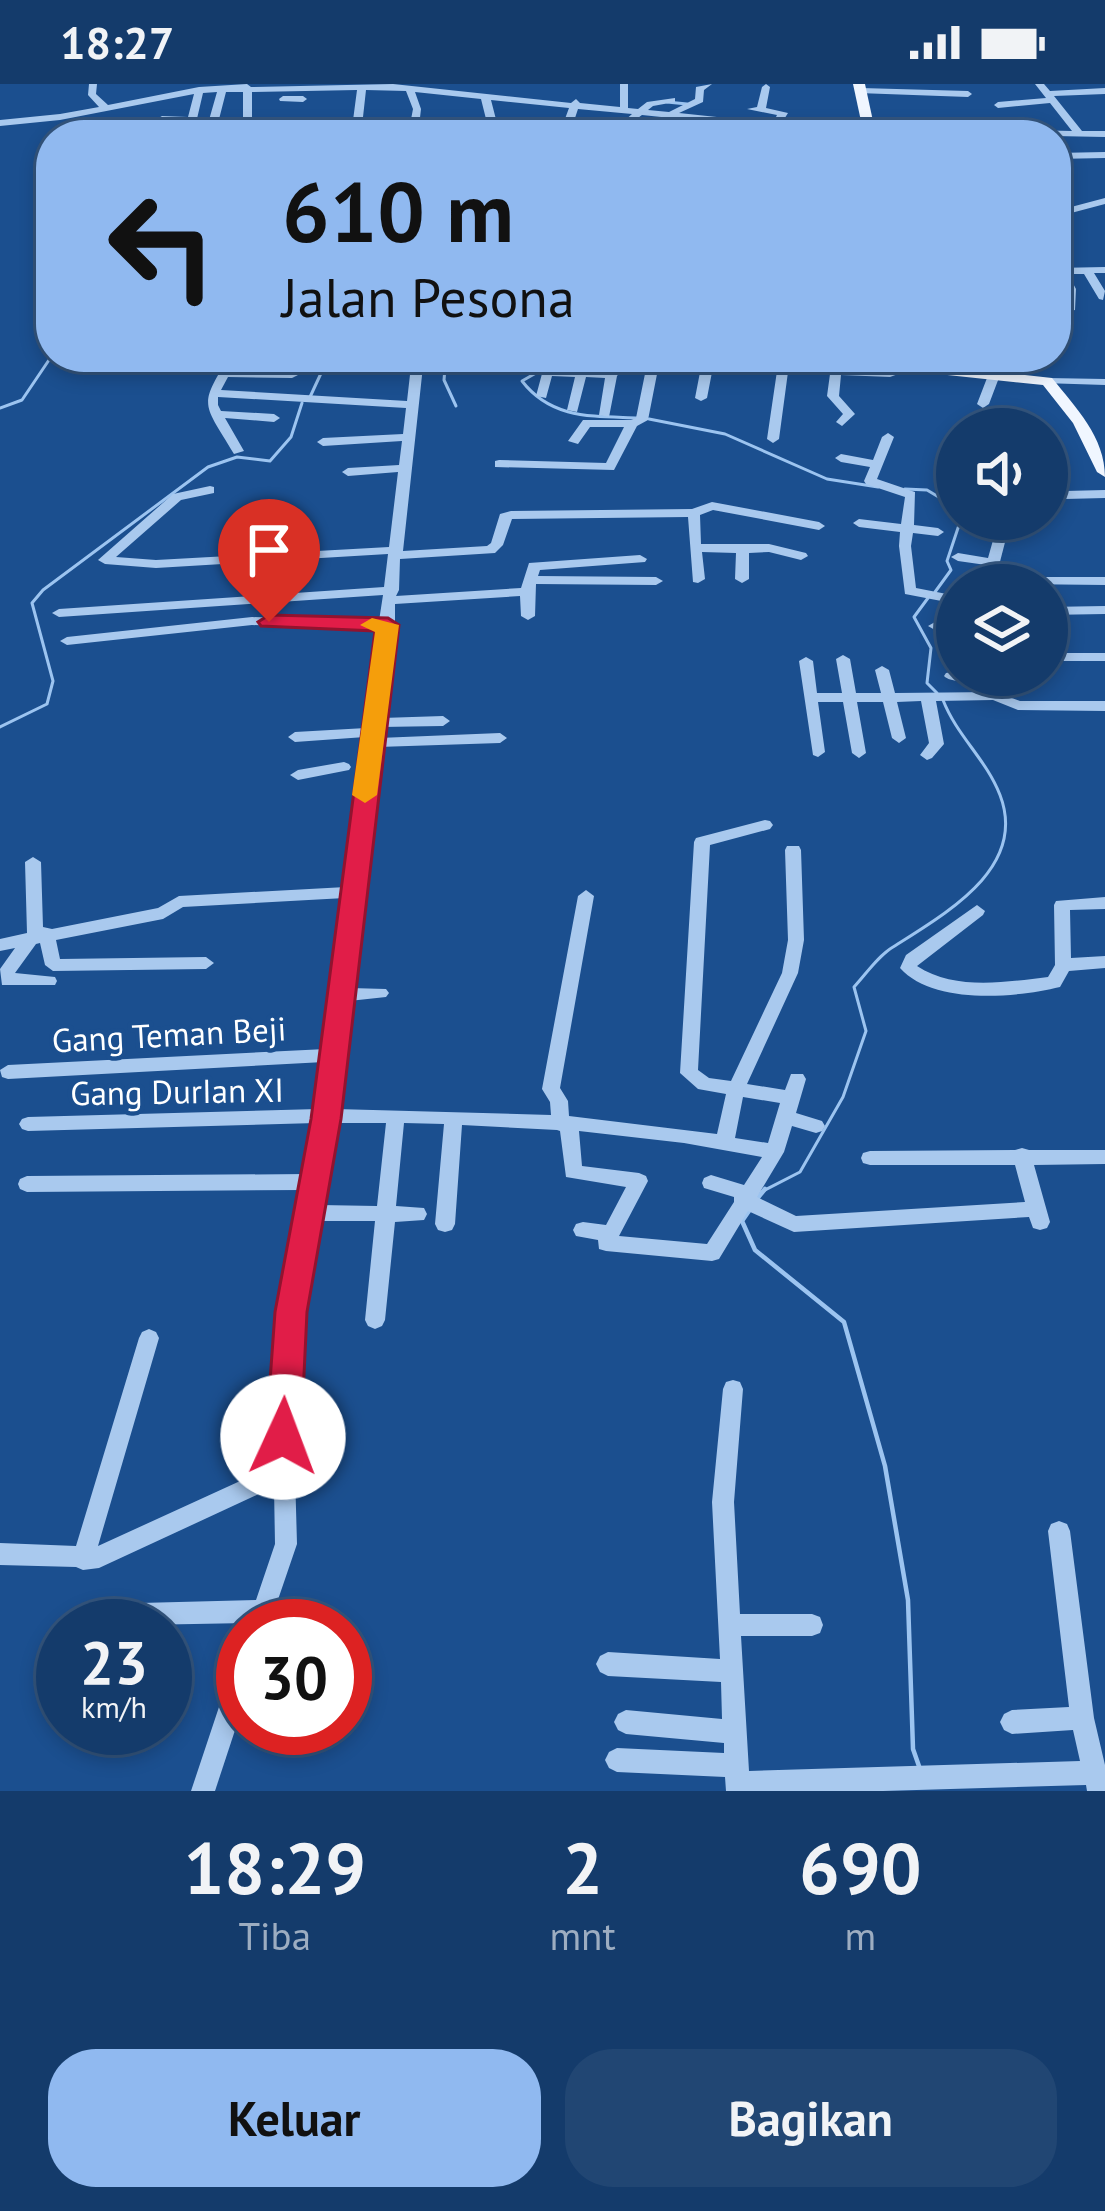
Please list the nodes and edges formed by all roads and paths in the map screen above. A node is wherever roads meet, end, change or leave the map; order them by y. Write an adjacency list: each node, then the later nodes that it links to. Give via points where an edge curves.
1 (93, 84): 29 (street)
2 (145, 84): 20 (street)
3 (624, 84): 30 (street)
4 (708, 84): 32 (street, via 700,100)
5 (1039, 84): 21 (street)
6 (260, 86): 9 (street); 10 (street)
7 (362, 86): 10 (street); 13 (street); 39 (street)
8 (229, 87): 9 (street); 15 (street); 36 (street)
9 (247, 87): 37 (street)
10 (284, 87): 26 (street)
11 (434, 87): 13 (street); 18 (street)
12 (766, 87): 46 (street, via 756,110 782,113)
13 (410, 88): 40 (street)
14 (1078, 88): 16 (street); 21 (street)
15 (199, 90): 20 (street); 35 (street)
16 (1105, 91)
17 (861, 92): 19 (street); 24 (street)
18 (485, 94): 25 (street); 41 (street)
19 (968, 94)
20 (147, 96): 29 (street)
21 (1050, 97): 28 (street); 47 (street)
22 (303, 99): 26 (street)
23 (672, 100): 31 (street)
24 (892, 100)
25 (576, 102): 27 (street); 42 (street)
26 (280, 104): 38 (street)
27 (604, 105): 30 (street); 43 (street)
28 (998, 105)
29 (105, 107): 48 (street)
30 (624, 107): 31 (street)
31 (646, 110): 32 (street); 44 (street)
32 (672, 113): 45 (street)
33 (161, 119): 34 (street)
34 (176, 120)
35 (191, 120)
36 (215, 120)
37 (247, 120)
38 (254, 120)
39 (358, 120)
40 (415, 120)
41 (491, 120)
42 (570, 120)
43 (592, 120)
44 (638, 120)
45 (707, 120)
46 (774, 120)
47 (1068, 120)
48 (0, 123)
49 (1071, 124): 51 (street)
50 (1071, 134): 51 (street)
51 (1079, 134): 52 (street); 53 (street)
52 (1105, 134)
53 (1100, 161): 54 (street)
54 (1080, 165)
55 (1105, 201): 57 (street)
56 (1071, 203): 57 (street)
57 (1076, 206): 58 (street)
58 (1071, 208)
59 (1105, 270): 61 (street)
60 (1071, 271): 61 (street)
61 (1088, 272): 62 (street)
62 (1103, 297)
63 (416, 372): 86 (street)
64 (548, 372): 83 (street)
65 (572, 372): 77 (street)
66 (613, 372): 78 (street)
67 (655, 372): 92 (street, via 642,420)
68 (707, 372): 84 (street)
69 (782, 372): 95 (street)
70 (836, 372): 91 (street, via 833,395 849,415)
71 (867, 372): 72 (street)
72 (900, 372)
73 (972, 372): 79 (main road)
74 (989, 372): 79 (street)
75 (223, 374): 76 (street); 82 (street)
76 (292, 374)
77 (581, 374): 78 (street); 87 (street)
78 (611, 375): 89 (street)
79 (991, 375): 80 (main road); 85 (street)
80 (1047, 381): 81 (street); 104 (main road)
81 (1105, 382)
82 (213, 393): 86 (street); 88 (street)
83 (542, 396)
84 (701, 398)
85 (982, 404)
86 (413, 405): 93 (street)
87 (573, 410)
88 (217, 414): 90 (street); 98 (street)
89 (605, 416)
90 (274, 418)
91 (842, 422)
92 (632, 424): 96 (street, via 587,423); 100 (street, via 610,466)
93 (411, 437): 97 (street); 102 (street)
94 (887, 437): 101 (street)
95 (773, 439)
96 (574, 441)
97 (323, 442)
98 (238, 451)
99 (842, 458): 101 (street)
100 (499, 464)
101 (876, 464): 111 (street, via 872,485 910,495)
102 (407, 468): 103 (street); 116 (street)
103 (348, 472)
104 (1105, 472)
105 (210, 490): 116 (street, via 177,497 105,560)
106 (1105, 494): 107 (street)
107 (1068, 495)
108 (694, 513): 110 (street, via 712,506); 114 (street); 116 (street, via 511,515 490,550)
109 (859, 523): 111 (street)
110 (819, 526)
111 (908, 528): 112 (street); 128 (street, via 909,586)
112 (936, 532)
113 (998, 540): 120 (street)
114 (695, 548): 115 (street); 121 (street)
115 (743, 549): 117 (street); 122 (street)
116 (397, 553): 127 (street)
117 (801, 556)
118 (958, 557): 120 (street)
119 (640, 559): 126 (street, via 534,566)
120 (990, 562)
121 (698, 579)
122 (742, 580)
123 (656, 581): 126 (street)
124 (1068, 581): 125 (street)
125 (1105, 581)
126 (528, 586): 127 (street); 132 (street)
127 (391, 595): 131 (street); 133 (street)
128 (936, 598)
129 (1105, 610): 130 (street)
130 (1068, 611)
131 (58, 614)
132 (528, 616)
133 (388, 625): 134 (street, via 252,621); 146 (street)
134 (67, 641)
135 (1068, 657): 136 (street)
136 (1105, 657)
137 (843, 659): 142 (street)
138 (806, 661): 140 (street)
139 (882, 670): 143 (street)
140 (810, 698): 142 (street); 150 (street)
141 (930, 698): 143 (street); 144 (street); 152 (street, via 937,744)
142 (850, 699): 143 (street); 151 (street)
143 (890, 699): 149 (street)
144 (1105, 706)
145 (443, 721): 146 (street)
146 (373, 732): 147 (street); 148 (street); 158 (street)
147 (295, 737)
148 (500, 738)
149 (899, 738)
150 (818, 752)
151 (859, 753)
152 (927, 755)
153 (344, 767): 154 (street)
154 (298, 775)
155 (765, 825): 173 (street, via 702,842 689,1073)
156 (793, 850): 173 (street, via 790,974)
157 (33, 862): 162 (street)
158 (351, 892): 162 (street, via 179,902 164,913); 170 (street)
159 (586, 896): 179 (street, via 551,1089)
160 (1105, 902): 166 (street, via 1062,905)
161 (977, 911): 166 (street, via 908,968 932,984 978,987 1054,983)
162 (38, 935): 163 (street); 165 (street, via 53,965); 167 (street)
163 (0, 945)
164 (1105, 962): 166 (street)
165 (206, 963)
166 (1063, 964)
167 (1, 981): 168 (street)
168 (49, 981)
169 (380, 993): 170 (street)
170 (338, 995): 171 (street)
171 (332, 1055): 172 (street, Gang Teman Beji); 175 (street)
172 (8, 1072)
173 (736, 1089): 174 (street); 181 (street)
174 (791, 1098): 180 (street); 182 (street)
175 (326, 1119): 176 (street, Gang DurIan XI); 178 (street, Gang DurIan XI); 186 (street)
176 (453, 1120): 179 (street, Gang DurIan XI); 193 (street)
177 (395, 1123): 190 (street)
178 (28, 1124)
179 (565, 1124): 181 (street, Gang DurIan XI); 195 (street, via 573,1172 639,1181)
180 (816, 1126)
181 (725, 1141): 182 (street, Gang DurIan XI)
182 (775, 1152): 189 (street)
183 (1022, 1155): 184 (street); 185 (street); 189 (street, via 1038,1215 788,1223)
184 (1105, 1157)
185 (870, 1158)
186 (314, 1182): 188 (street); 191 (street)
187 (711, 1183): 189 (street)
188 (27, 1184)
189 (746, 1198): 195 (street, via 722,1244 704,1254 606,1243)
190 (386, 1212): 191 (street); 192 (street); 196 (street)
191 (308, 1213): 199 (street, via 291,1312)
192 (417, 1214)
193 (445, 1224)
194 (583, 1230): 195 (street)
195 (609, 1234)
196 (375, 1320)
197 (149, 1338): 202 (street)
198 (733, 1389): 204 (street, via 723,1502)
199 (284, 1472): 202 (street); 203 (street, via 286,1544)
200 (1059, 1531): 208 (street)
201 (0, 1554): 202 (street)
202 (83, 1559)
203 (267, 1599)
204 (732, 1624): 205 (street); 207 (street)
205 (812, 1625)
206 (608, 1664): 207 (street)
207 (732, 1671): 211 (street)
208 (1082, 1718): 210 (street); 215 (street)
209 (626, 1722): 211 (street)
210 (1012, 1722)
211 (732, 1732): 214 (street)
212 (216, 1752): 216 (street)
213 (616, 1760): 214 (street)
214 (737, 1779): 215 (street)
215 (1096, 1782)
216 (203, 1791)

